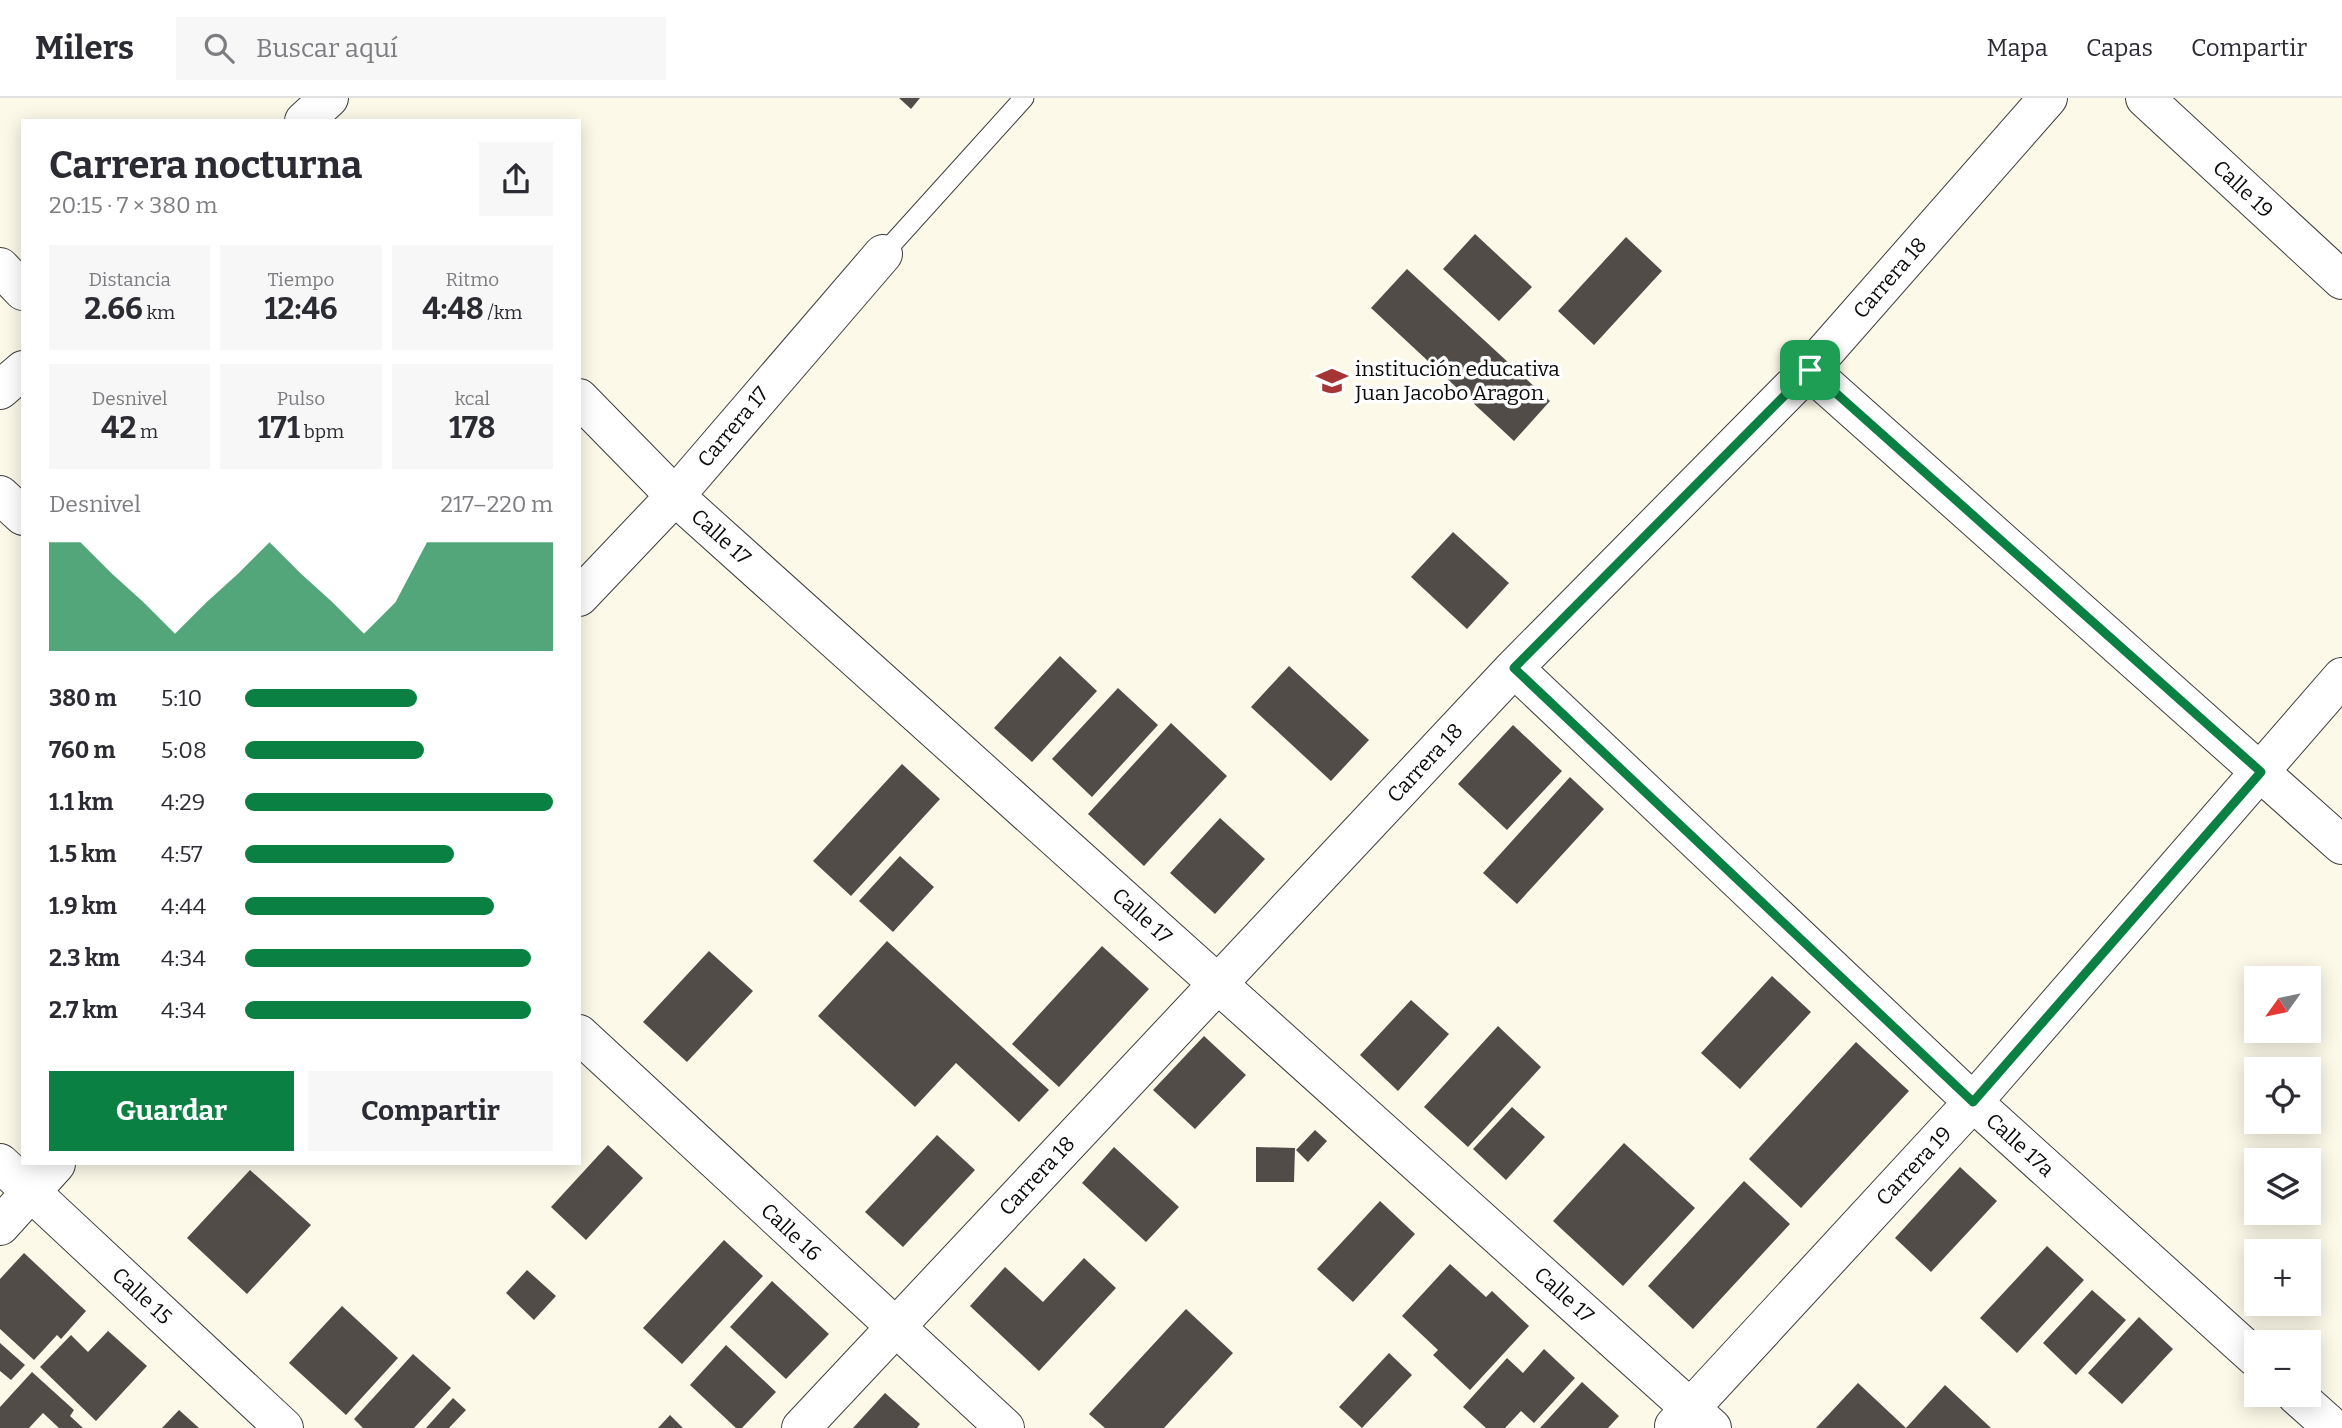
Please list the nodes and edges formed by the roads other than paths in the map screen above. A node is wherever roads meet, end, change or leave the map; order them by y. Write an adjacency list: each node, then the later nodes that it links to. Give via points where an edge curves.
1 (1024, 98): 4 (lane)
2 (2048, 98): 8 (street, Carrera 18)
3 (2145, 98): 6 (street, Calle 19)
4 (883, 254): 13 (street, Carrera 17)
5 (0, 267): 7 (street)
6 (2342, 279)
7 (21, 289)
8 (1810, 370): 16 (street, Carrera 18); 18 (street)
9 (21, 372): 10 (street)
10 (0, 390)
11 (581, 400): 13 (street, Calle 17)
12 (0, 495): 14 (street)
13 (675, 496): 15 (street, Carrera 17); 20 (street, Calle 17)
14 (21, 514)
15 (581, 595)
16 (1514, 668): 20 (street, Carrera 18); 22 (street, Calle 17a)
17 (2342, 677): 18 (street, Carrera 19)
18 (2261, 772): 19 (street); 22 (street, Carrera 19)
19 (2342, 845)
20 (1218, 984): 27 (street, Carrera 18); 30 (street, Calle 17)
21 (581, 1036): 27 (street, Calle 16)
22 (1973, 1102): 28 (street, Calle 17a); 30 (street, Carrera 19)
23 (0, 1163): 25 (street, Calle 15)
24 (55, 1165): 25 (street)
25 (31, 1192): 26 (street); 31 (street, Calle 15)
26 (0, 1226)
27 (894, 1328): 32 (street, Carrera 18); 33 (street, Calle 16)
28 (2244, 1347)
29 (2309, 1407): 34 (street)
30 (1691, 1421)
31 (284, 1428)
32 (802, 1428)
33 (1005, 1428)
34 (2333, 1428)

